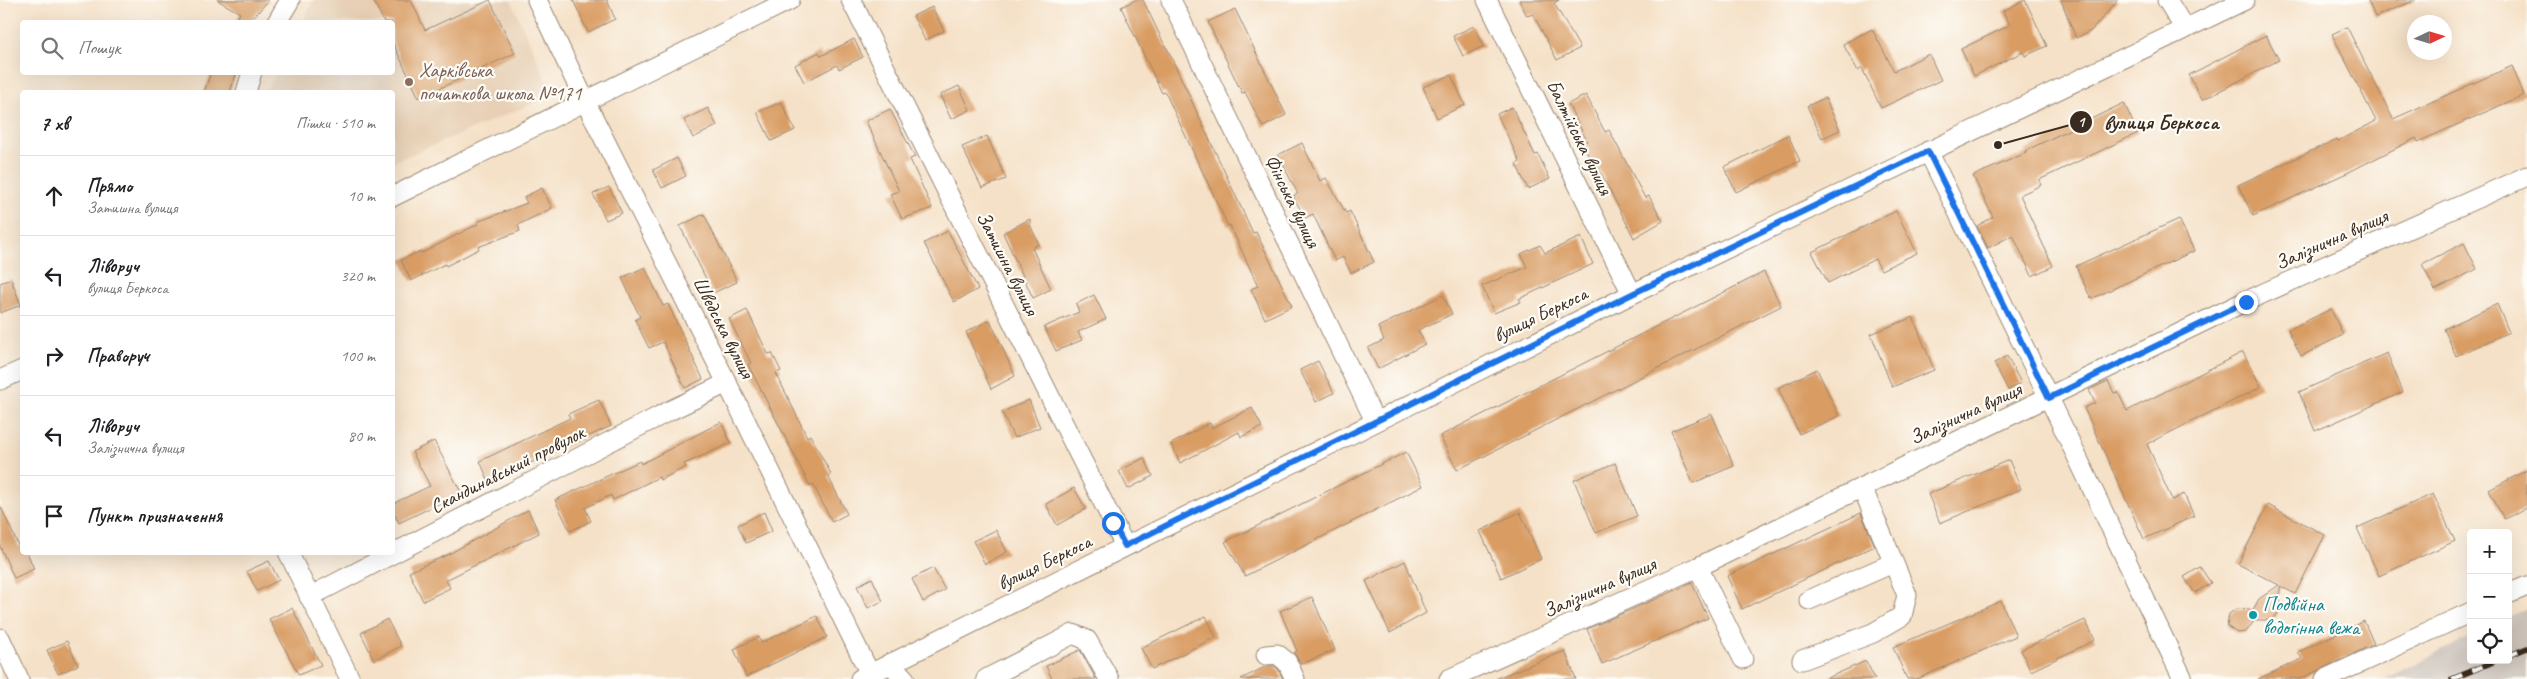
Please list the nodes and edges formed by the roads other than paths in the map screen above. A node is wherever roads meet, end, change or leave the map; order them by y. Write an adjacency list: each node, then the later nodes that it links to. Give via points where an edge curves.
1 (290, 0): 9 (street)
2 (537, 0): 13 (street, Шведська вулиця)
3 (790, 0): 13 (street)
4 (851, 0): 24 (street, Затишна вулиця)
5 (1171, 0): 22 (street, Фінська вулиця)
6 (1487, 0): 17 (street, Балтійська вулиця)
7 (2166, 0): 10 (street)
8 (2245, 0): 10 (street, вулиця Беркоса)
9 (278, 20)
10 (2185, 28): 14 (street, вулиця Беркоса)
11 (251, 75): 12 (street)
12 (247, 90)
13 (586, 103): 16 (street); 20 (street, Шведська вулиця)
14 (1928, 151): 17 (street, вулиця Беркоса); 21 (street)
15 (2527, 176): 21 (street, Залізнична вулиця, via 2246,302)
16 (395, 196)
17 (1632, 294): 22 (street, вулиця Беркоса)
18 (20, 371): 19 (street)
19 (0, 380)
20 (727, 383): 25 (street, Скандинавський провулок); 40 (street, Шведська вулиця)
21 (2049, 398): 23 (street, Залізнична вулиця); 48 (street)
22 (1375, 421): 24 (street, вулиця Беркоса)
23 (1862, 487): 28 (street); 29 (street, Залізнична вулиця)
24 (1125, 546): 39 (street, вулиця Беркоса)
25 (395, 553)
26 (289, 555): 32 (street)
27 (390, 555): 32 (street, Скандинавський провулок)
28 (1893, 562): 33 (street); 38 (street, via 1907,595 1902,616 1873,633)
29 (1698, 567): 37 (street); 47 (street, Залізнична вулиця)
30 (2527, 586): 31 (street)
31 (2512, 592)
32 (309, 597): 42 (street)
33 (1808, 600)
34 (2467, 614): 49 (street)
35 (0, 638): 41 (street)
36 (1266, 655): 46 (street, via 1277,654 1287,662)
37 (1743, 660)
38 (1802, 660)
39 (890, 663): 40 (street, вулиця Беркоса); 43 (street)
40 (865, 677)
41 (19, 679)
42 (350, 679)
43 (905, 679)
44 (986, 679): 45 (street, via 1073,634 1087,640)
45 (1110, 679)
46 (1295, 679)
47 (1449, 679)
48 (2183, 679)
49 (2325, 679)

